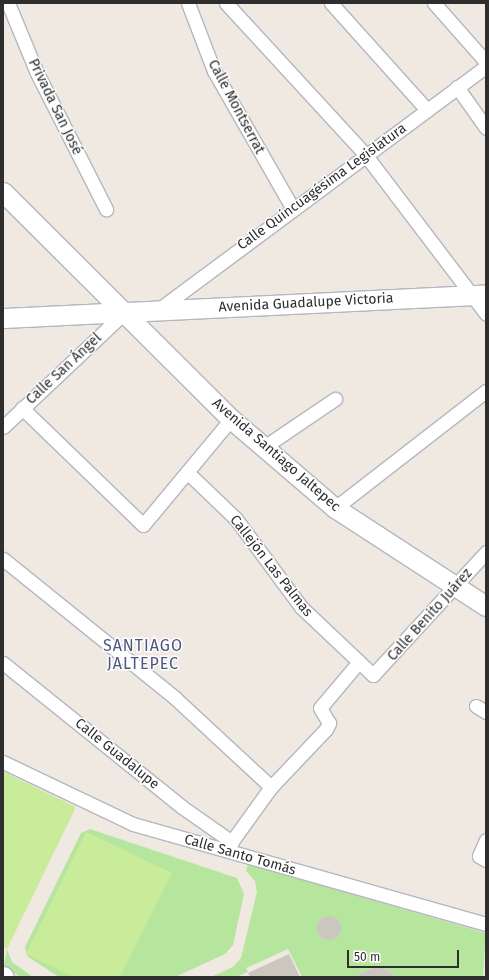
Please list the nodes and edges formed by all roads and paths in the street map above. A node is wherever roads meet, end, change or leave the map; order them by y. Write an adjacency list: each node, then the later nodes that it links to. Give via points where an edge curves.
1 (8, 3): 14 (street, Privada San José, via 37,73)
2 (188, 3): 13 (street, Calle Montserrat, via 214,71)
3 (226, 3): 11 (street)
4 (331, 3): 9 (street)
5 (434, 3): 6 (street)
6 (486, 62)
7 (486, 66): 8 (street, Calle Quincuagésima Legislatura)
8 (457, 88): 9 (street, Calle Quincuagésima Legislatura); 10 (street)
9 (427, 110): 11 (street, Calle Quincuagésima Legislatura)
10 (486, 128)
11 (364, 153): 13 (street, Calle Quincuagésima Legislatura); 15 (street)
12 (3, 192): 17 (street, Avenida Santiago Jaltepec)
13 (292, 207): 16 (street, Calle Quincuagésima Legislatura)
14 (106, 209)
15 (478, 295): 16 (street, Avenida Guadalupe Victoria); 18 (street)
16 (158, 310): 17 (street, Avenida Guadalupe Victoria)
17 (126, 311): 19 (street, Avenida Guadalupe Victoria); 22 (street, Calle San Ángel); 23 (street, Avenida Santiago Jaltepec)
18 (486, 314)
19 (3, 318)
20 (486, 391): 27 (street)
21 (334, 399): 25 (street)
22 (22, 408): 24 (street, Calle San Ángel); 26 (street, via 143,524)
23 (231, 419): 25 (street, Avenida Santiago Jaltepec); 26 (street)
24 (3, 427)
25 (264, 447): 27 (street, Avenida Santiago Jaltepec)
26 (187, 472): 33 (street, Callejón Las Palmas, via 236,519 301,607)
27 (335, 508): 30 (street, Avenida Santiago Jaltepec)
28 (486, 552): 30 (street, Calle Benito Juárez)
29 (3, 560): 36 (street, via 175,698)
30 (456, 587): 31 (street, Avenida Santiago Jaltepec); 34 (street, Calle Benito Juárez)
31 (486, 606)
32 (3, 663): 38 (street, Calle Guadalupe)
33 (357, 664): 34 (street, Callejón Las Palmas); 36 (street, via 320,708 329,723 326,729)
34 (373, 676)
35 (3, 762): 38 (street, Calle Santo Tomás, via 133,824)
36 (271, 787): 38 (street)
37 (486, 840): 39 (street, via 479,856)
38 (228, 847): 40 (street, Calle Santo Tomás)
39 (486, 860)
40 (486, 924)

